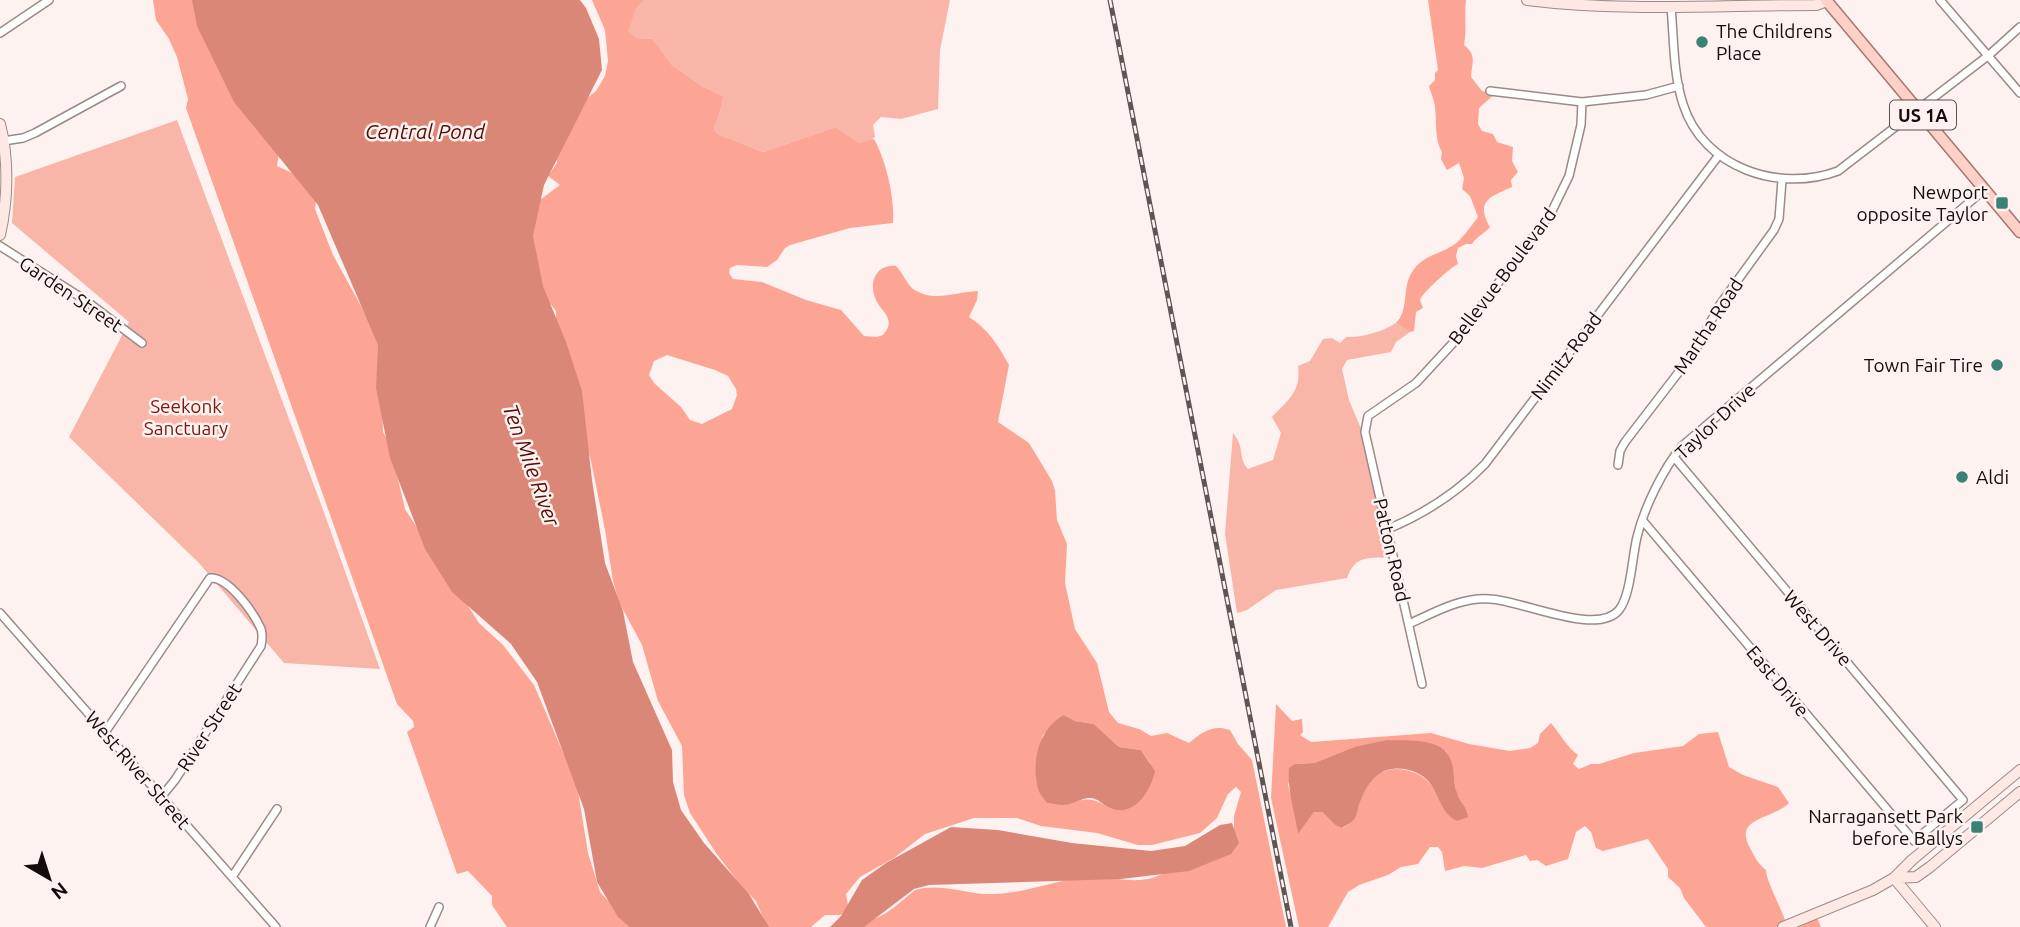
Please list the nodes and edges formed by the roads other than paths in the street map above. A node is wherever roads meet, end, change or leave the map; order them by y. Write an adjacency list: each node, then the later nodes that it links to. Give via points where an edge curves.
1 (49, 0): 7 (street)
2 (1527, 0): 5 (street)
3 (1940, 0): 8 (street)
4 (1826, 1): 5 (street, via 1816,5); 14 (main road, US 1A)
5 (1671, 7): 10 (street)
6 (2020, 27): 8 (street)
7 (0, 33)
8 (1989, 55): 12 (street); 14 (street)
9 (121, 86): 16 (street, via 35,133)
10 (1679, 86): 13 (street, via 1646,95); 17 (street, via 1690,122)
11 (1490, 91): 13 (street)
12 (2020, 93)
13 (1582, 102): 24 (street, Bellevue Boulevard, via 1569,176 1551,214 1433,367)
14 (1919, 110): 18 (street, via 1838,171); 19 (main road, US 1A)
15 (0, 124): 16 (street)
16 (3, 141): 21 (street, via 5,204)
17 (1719, 155): 18 (street, via 1755,174); 28 (street, Nimitz Road, via 1485,464 1435,506)
18 (1782, 180): 26 (street, Martha Road, via 1774,230 1719,306 1695,351 1625,442)
19 (1984, 190): 20 (main road, US 1A); 25 (street, Taylor Drive)
20 (2020, 232)
21 (0, 235)
22 (0, 246): 23 (street, Garden Street)
23 (142, 343)
24 (1368, 416): 28 (street, Patton Road, via 1365,432)
25 (1674, 457): 27 (street, Taylor Drive); 37 (street, West Drive, via 1963,800)
26 (1618, 465)
27 (1643, 521): 30 (street, Taylor Drive, via 1626,596 1612,616 1591,621 1499,599 1474,598); 37 (street, East Drive)
28 (1388, 529): 30 (street, Patton Road)
29 (0, 612): 32 (street, West River Street)
30 (1409, 624): 31 (street, Patton Road)
31 (1422, 684)
32 (106, 731): 35 (street, West River Street); 35 (street, River Street, via 209,578 227,584 253,615 262,638 255,657)
33 (2020, 770): 39 (street)
34 (2020, 792): 39 (street, via 1916,877)
35 (162, 796): 38 (street, West River Street)
36 (277, 809): 38 (street)
37 (1914, 841)
38 (232, 877): 41 (street, West River Street)
39 (1894, 878): 43 (street); 44 (street)
40 (439, 907): 42 (street)
41 (276, 927)
42 (430, 927)
43 (1783, 927)
44 (1935, 927)

